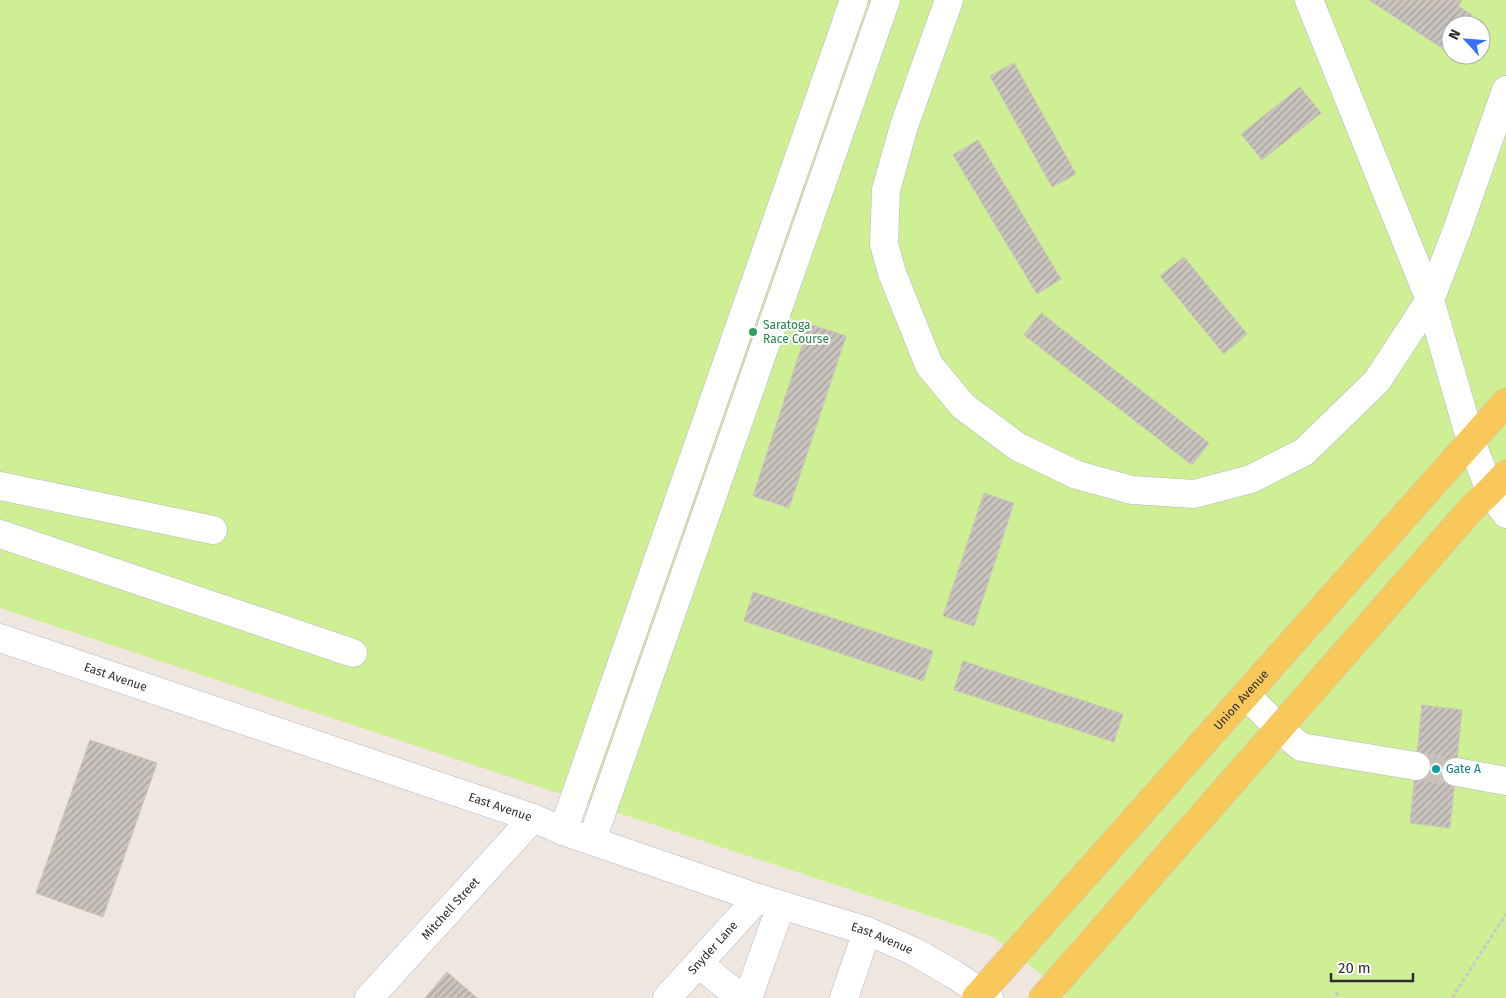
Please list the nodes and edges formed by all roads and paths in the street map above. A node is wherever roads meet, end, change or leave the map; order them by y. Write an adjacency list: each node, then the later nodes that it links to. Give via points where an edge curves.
1 (854, 0): 6 (street)
2 (886, 0): 7 (street)
3 (948, 0): 10 (street, via 904,126 886,190 884,244 892,273 929,364 963,406 1018,448 1077,474 1132,490 1194,494 1251,479 1304,452 1377,381)
4 (1309, 0): 10 (street)
5 (1506, 90): 10 (street)
6 (807, 134): 7 (street); 8 (street)
7 (836, 144): 9 (street)
8 (769, 241): 9 (street); 18 (street)
9 (798, 251): 19 (street)
10 (1430, 300): 12 (street)
11 (1506, 402): 12 (main road, Union Avenue)
12 (1471, 441): 13 (street); 24 (main road, Union Avenue)
13 (1498, 482): 15 (street); 25 (main road)
14 (0, 486): 16 (street)
15 (1506, 514)
16 (213, 530)
17 (0, 534): 21 (street)
18 (649, 586): 19 (street); 22 (street)
19 (677, 596): 23 (street)
20 (0, 638): 29 (street, East Avenue)
21 (353, 653)
22 (618, 673): 23 (street); 30 (street)
23 (646, 684): 31 (street)
24 (1246, 694): 25 (street); 37 (main road, Union Avenue)
25 (1279, 728): 26 (street, via 1301,747); 43 (main road)
26 (1416, 766)
27 (1456, 772): 28 (street)
28 (1506, 781)
29 (533, 818): 30 (street, East Avenue); 38 (street, Mitchell Street)
30 (563, 831): 31 (street, East Avenue)
31 (592, 840): 32 (street, East Avenue)
32 (769, 901): 34 (street, East Avenue); 35 (street, Snyder Lane); 41 (street)
33 (1506, 914): 45 (path)
34 (867, 930): 37 (street, East Avenue, via 913,951); 42 (street)
35 (699, 964): 39 (street, Snyder Lane); 40 (street)
36 (1336, 992): 44 (path)
37 (982, 996)
38 (369, 998)
39 (667, 998)
40 (741, 998)
41 (748, 998)
42 (844, 998)
43 (1043, 998)
44 (1340, 998)
45 (1452, 998)

